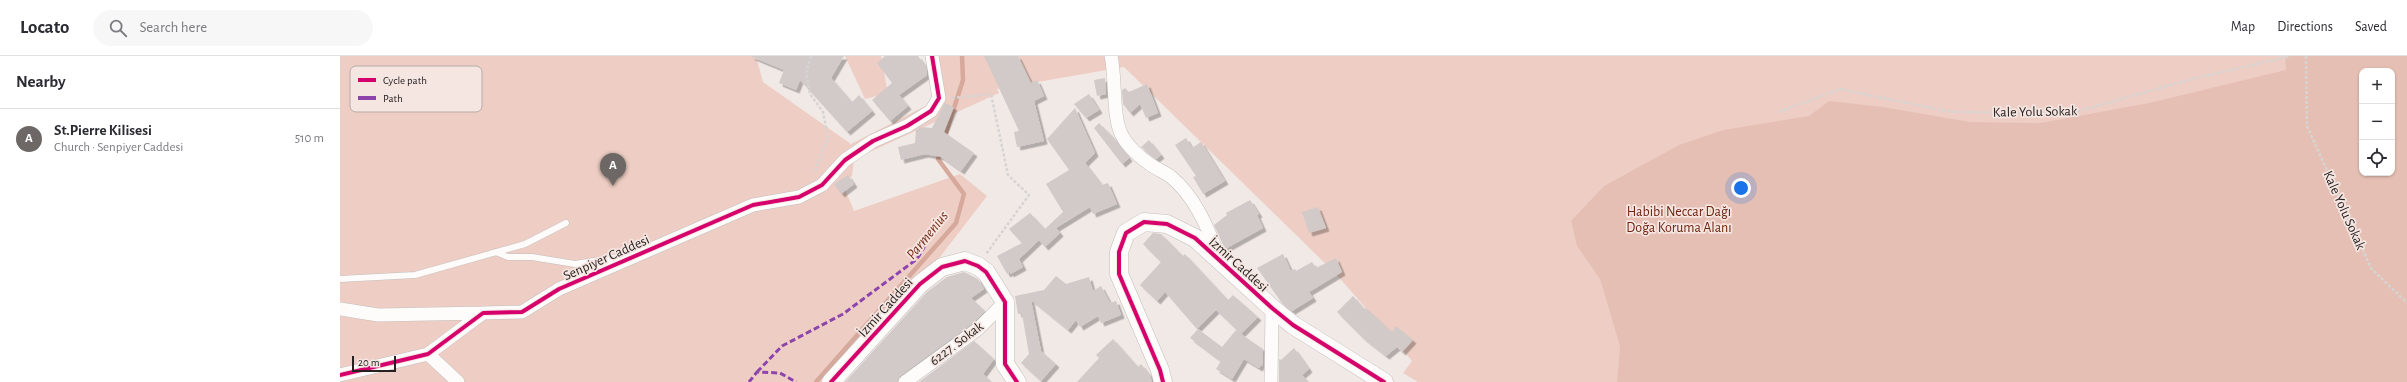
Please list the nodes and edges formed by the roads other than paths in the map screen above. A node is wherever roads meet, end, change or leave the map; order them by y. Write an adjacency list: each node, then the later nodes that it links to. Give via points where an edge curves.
1 (932, 56): 5 (street, Senpiyer Caddesi, via 939,98 931,111 907,126 873,141 845,160 822,185 798,197 753,204)
2 (1112, 56): 6 (street, via 1114,95 1122,137 1150,165 1170,176 1190,198 1202,215)
3 (566, 223): 4 (lane, via 525,244)
4 (496, 252): 5 (lane, via 508,257 532,257 575,264); 7 (lane, via 415,275)
5 (644, 252): 11 (street, Senpiyer Caddesi, via 559,289 522,312)
6 (1221, 262): 9 (street, İzmir Caddesi); 18 (street, İzmir Caddesi, via 1195,238 1168,224 1144,222 1126,233 1119,252 1119,274)
7 (340, 279)
8 (1005, 302): 15 (street, İzmir Caddesi, via 986,272 978,266 965,261 942,267 920,284); 16 (street, 6227. Sokak, via 978,329); 17 (street, via 1005,364)
9 (1272, 308): 19 (street); 20 (street, İzmir Caddesi, via 1293,325)
10 (340, 309): 11 (street, Senpiyer Caddesi, via 378,315)
11 (483, 313): 12 (street)
12 (428, 354): 13 (street); 14 (street)
13 (340, 375)
14 (458, 382)
15 (831, 382)
16 (905, 382)
17 (1017, 382)
18 (1163, 382)
19 (1271, 382)
20 (1384, 382)

